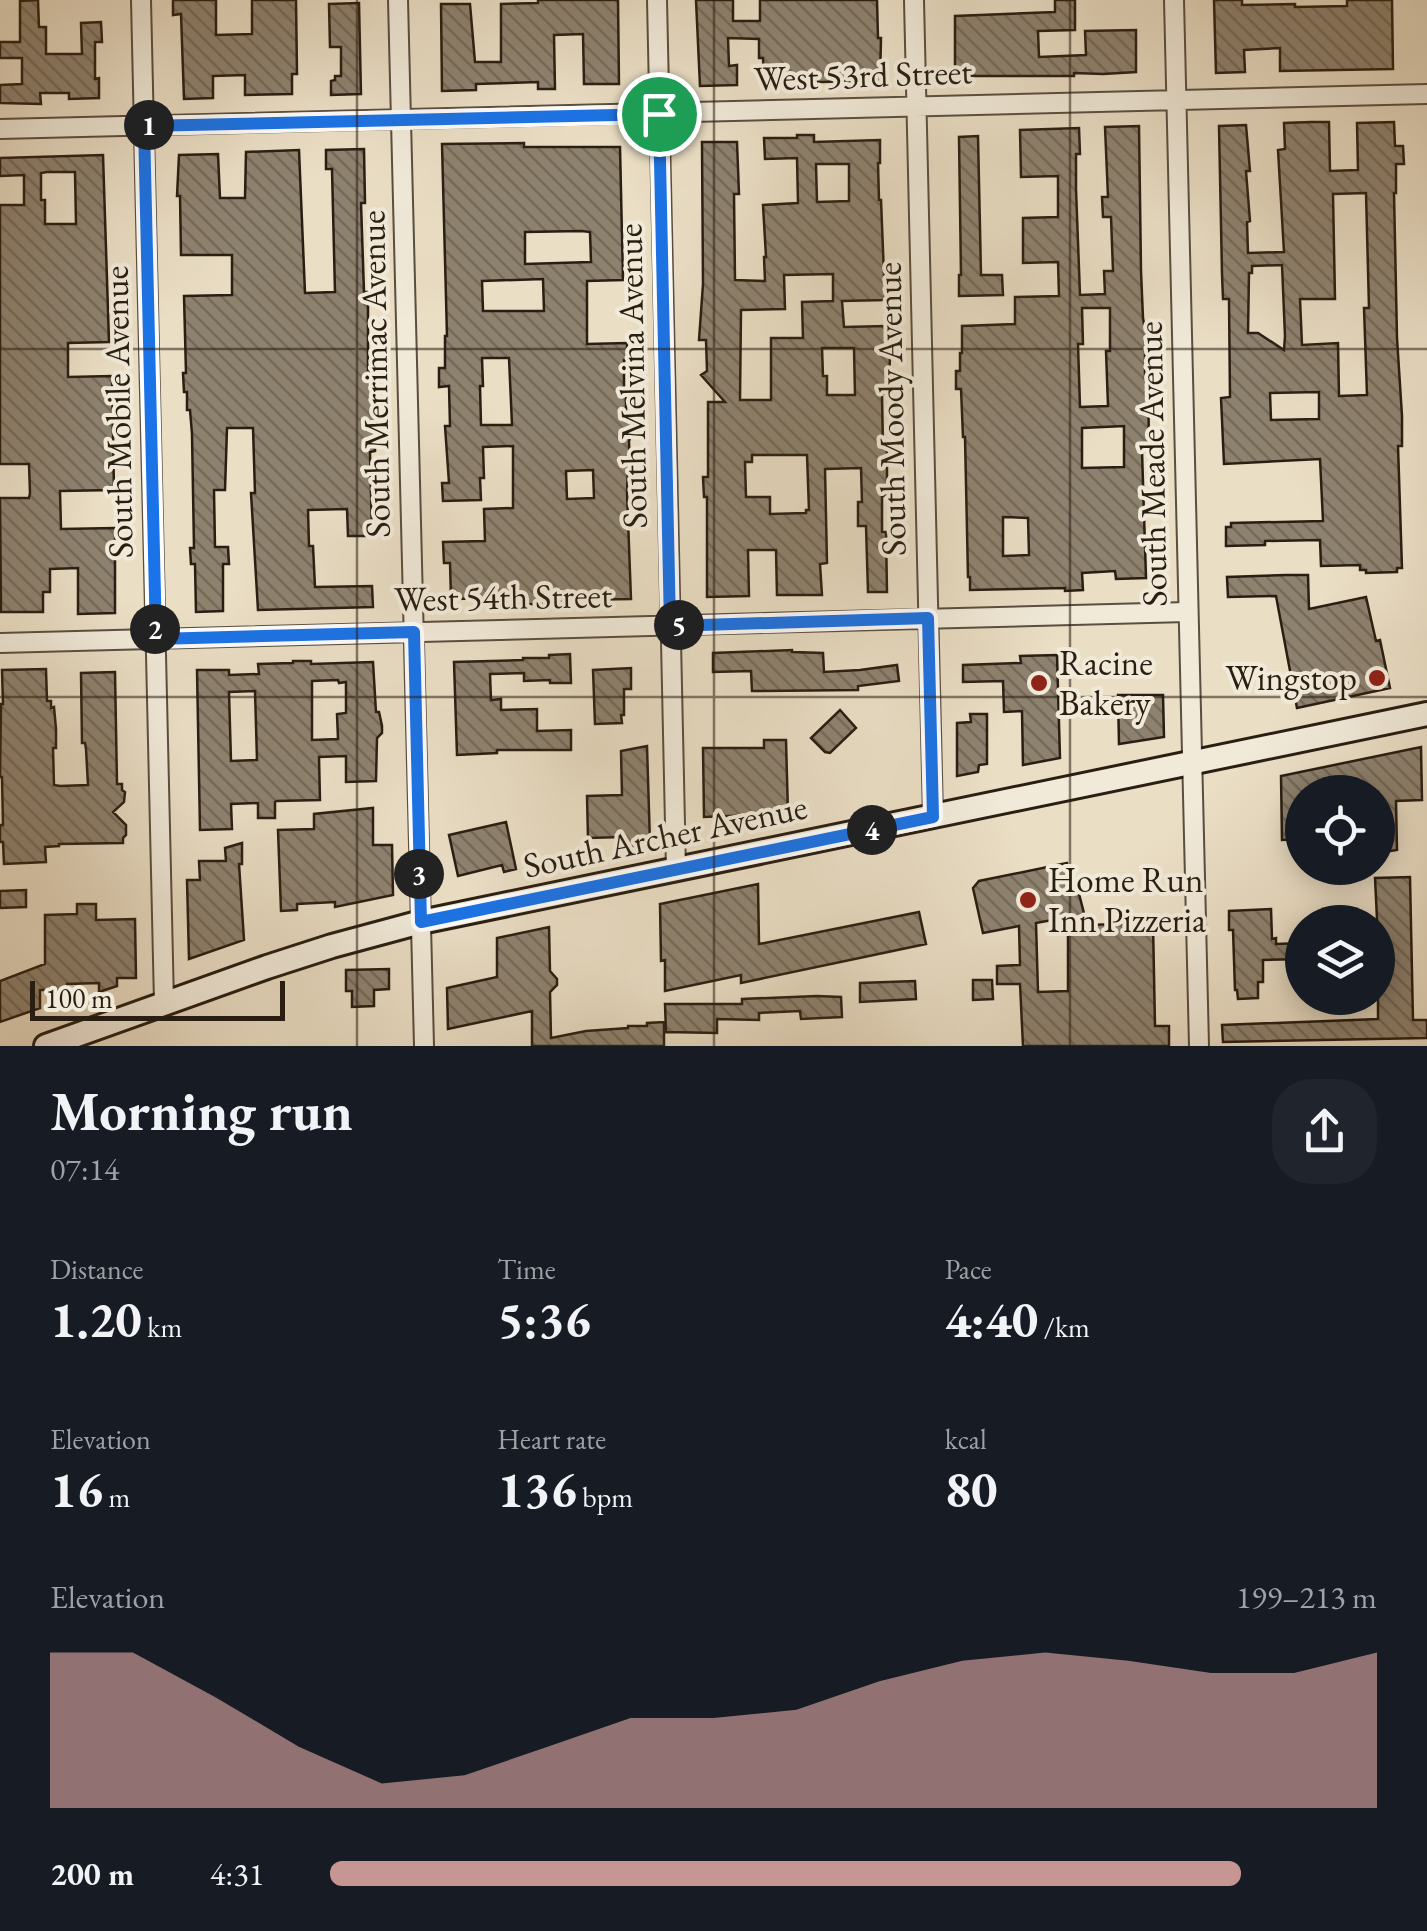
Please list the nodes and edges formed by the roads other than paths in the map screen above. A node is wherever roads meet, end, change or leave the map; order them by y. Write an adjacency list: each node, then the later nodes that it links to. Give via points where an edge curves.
1 (141, 0): 11 (street, South Mobile Avenue)
2 (398, 0): 10 (street, South Merrimac Avenue)
3 (657, 0): 9 (street, South Melvina Avenue)
4 (914, 0): 8 (street, South Moody Avenue)
5 (1174, 0): 7 (street, South Meade Avenue)
6 (1427, 94): 7 (street, West 53rd Street)
7 (1176, 99): 8 (street, West 53rd Street); 13 (street, South Meade Avenue)
8 (916, 106): 9 (street, West 53rd Street); 14 (street, South Moody Avenue)
9 (659, 114): 10 (street, West 53rd Street); 15 (street, South Melvina Avenue)
10 (402, 120): 11 (street, West 53rd Street); 16 (street, South Merrimac Avenue)
11 (144, 126): 12 (street, West 53rd Street); 17 (street, South Mobile Avenue)
12 (0, 128)
13 (1187, 612): 14 (street, West 54th Street); 20 (street, South Meade Avenue)
14 (928, 618): 15 (street, West 54th Street); 21 (street, South Moody Avenue)
15 (670, 626): 16 (street, West 54th Street); 22 (street, South Melvina Avenue)
16 (414, 632): 17 (street, West 54th Street); 23 (street, South Merrimac Avenue)
17 (156, 639): 18 (street, West 54th Street); 24 (street, South Mobile Avenue)
18 (0, 642)
19 (1427, 714): 20 (main road, South Archer Avenue)
20 (1191, 763): 21 (main road, South Archer Avenue); 27 (street, South Meade Avenue)
21 (933, 817): 22 (main road, South Archer Avenue)
22 (676, 870): 23 (main road, South Archer Avenue)
23 (421, 922): 24 (main road, South Archer Avenue); 26 (street, South Merrimac Avenue)
24 (164, 1003): 25 (main road, South Archer Avenue)
25 (46, 1046)
26 (424, 1046)
27 (1198, 1046)

